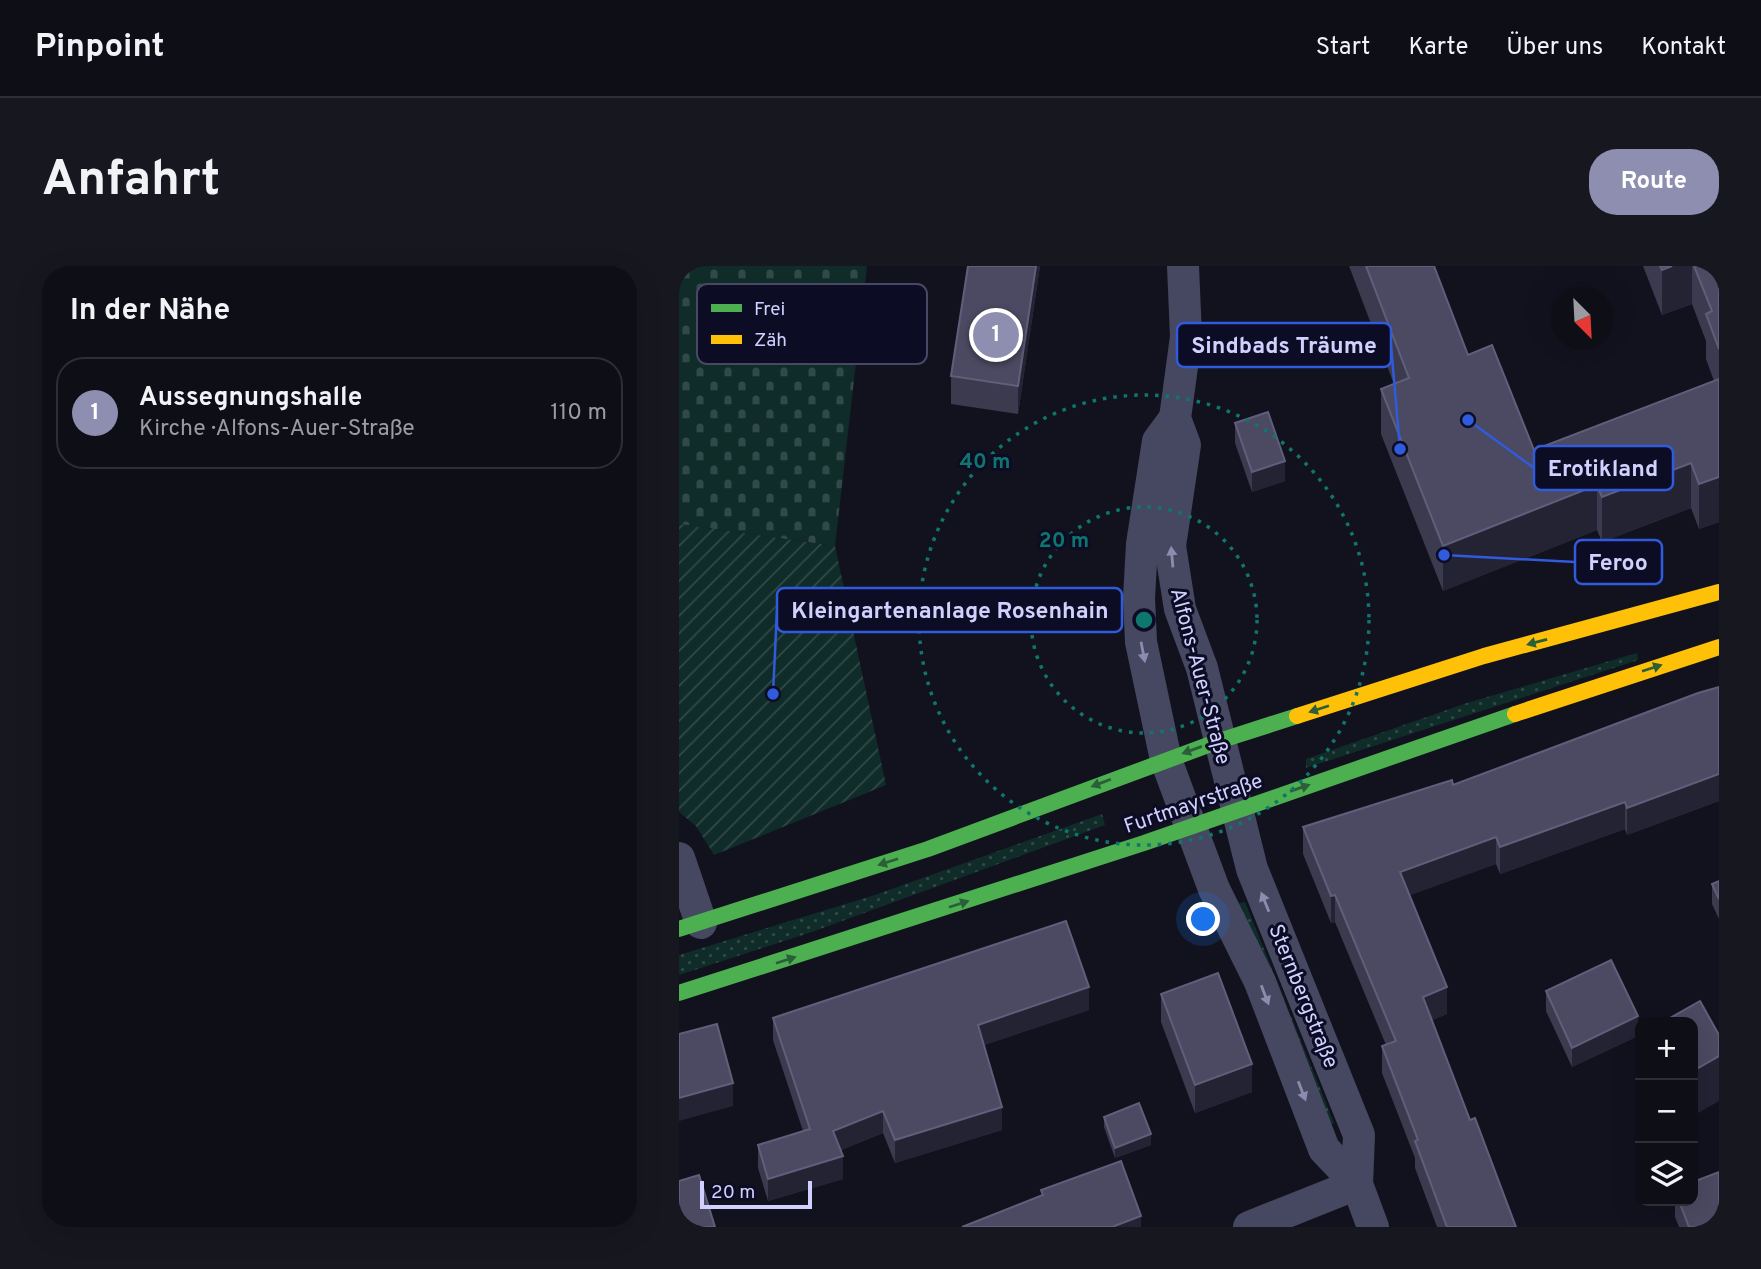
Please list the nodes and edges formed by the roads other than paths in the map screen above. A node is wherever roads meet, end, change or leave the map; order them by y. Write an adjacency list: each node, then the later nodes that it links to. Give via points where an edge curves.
1 (1183, 266): 2 (street, Alfons-Auer-Straße, via 1186,337)
2 (1175, 418): 5 (street, Alfons-Auer-Straße, one-way to 2, via 1174,577 1170,546 1185,445); 6 (street, Alfons-Auer-Straße, one-way to 6, via 1158,441 1142,544 1139,598 1141,642)
3 (1719, 592): 5 (main road, one-way to 5, via 1484,656)
4 (1719, 647): 7 (main road, Furtmayrstraße, one-way to 4)
5 (1219, 741): 6 (main road, one-way to 6); 7 (street, Alfons-Auer-Straße)
6 (1166, 760): 8 (street, Alfons-Auer-Straße); 10 (main road, one-way to 10, via 928,849)
7 (1235, 810): 8 (main road, Furtmayrstraße); 12 (street, Sternbergstraße, one-way to 7, via 1359,1135 1252,869)
8 (1189, 828): 11 (main road, Furtmayrstraße, one-way to 8); 12 (street, Sternbergstraße, one-way to 12, via 1260,982 1324,1149)
9 (679, 858): 10 (street)
10 (690, 926)
11 (679, 993)
12 (1357, 1184): 13 (street); 14 (street, Sternbergstraße)
13 (1249, 1227)
14 (1373, 1227)

